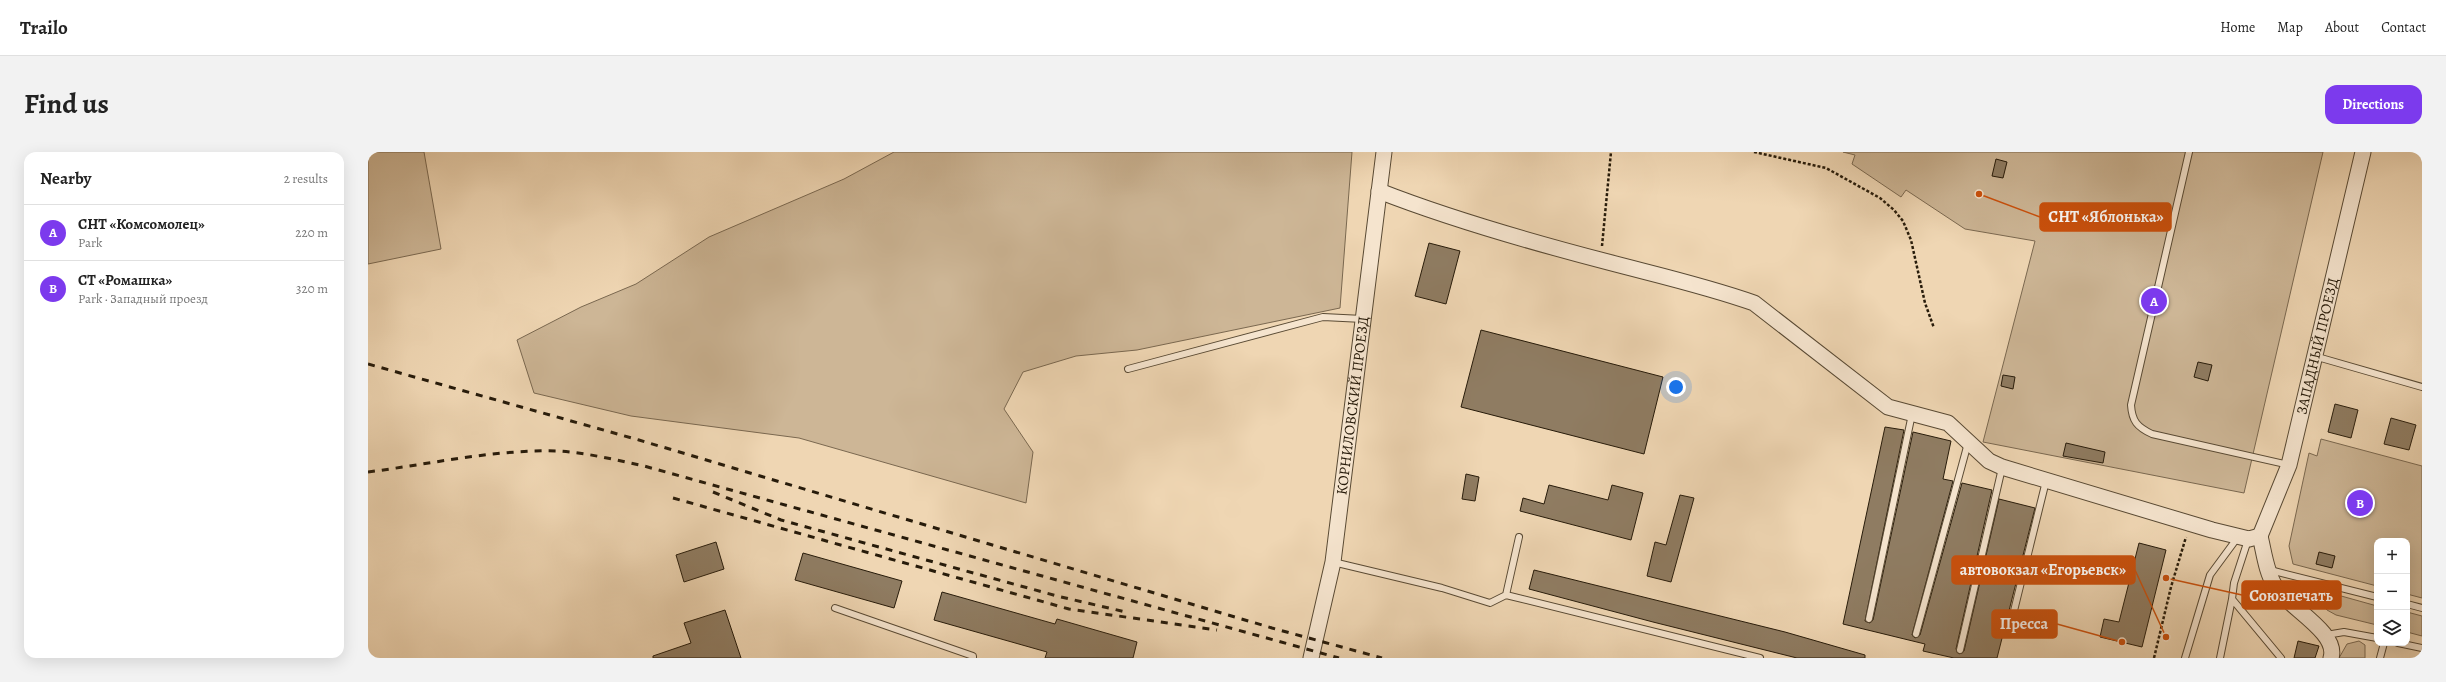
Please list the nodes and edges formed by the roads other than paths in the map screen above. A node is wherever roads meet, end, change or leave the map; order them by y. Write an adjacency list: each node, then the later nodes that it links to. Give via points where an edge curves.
1 (1384, 152): 4 (street, КОРНИЛОВСКИЙ ПРОЕЗД)
2 (2189, 152): 11 (lane, via 2131,405 2132,418 2138,426 2152,434)
3 (2362, 152): 6 (street, ЗАПАДНЫЙ ПРОЕЗД)
4 (1379, 191): 5 (street, КОРНИЛОВСКИЙ ПРОЕЗД); 9 (street, via 1422,208 1754,303 1888,407)
5 (1364, 319): 7 (lane, via 1323,318); 16 (street, КОРНИЛОВСКИЙ ПРОЕЗД)
6 (2314, 356): 8 (lane); 11 (street, ЗАПАДНЫЙ ПРОЕЗД)
7 (1128, 369)
8 (2422, 387)
9 (1912, 414): 10 (street, via 1948,423); 24 (lane)
10 (1968, 442): 12 (street, via 1989,461); 26 (lane)
11 (2288, 465): 15 (street, ЗАПАДНЫЙ ПРОЕЗД)
12 (2002, 468): 13 (street); 32 (lane)
13 (2047, 480): 15 (street, via 2133,508); 25 (lane)
14 (1519, 537): 18 (lane)
15 (2249, 537): 17 (street); 20 (lane, via 2234,583); 36 (lane, via 2210,575)
16 (1333, 562): 18 (lane, via 1442,588 1490,603); 34 (street, КОРНИЛОВСКИЙ ПРОЕЗД)
17 (2268, 570): 19 (lane); 27 (street, via 2282,596)
18 (1506, 595): 35 (lane)
19 (2374, 596)
20 (2232, 599): 37 (lane); 38 (lane)
21 (2410, 605): 23 (lane)
22 (835, 608): 33 (lane)
23 (2422, 608)
24 (1869, 619)
25 (2010, 628)
26 (1916, 634)
27 (2326, 635): 28 (lane, via 2344,632); 39 (street, via 2332,646)
28 (2374, 637)
29 (2383, 646): 40 (lane)
30 (2410, 646): 31 (lane)
31 (2422, 648)
32 (1960, 650)
33 (973, 658)
34 (1311, 658)
35 (1760, 658)
36 (2185, 658)
37 (2220, 658)
38 (2281, 658)
39 (2331, 658)
40 (2380, 658)

